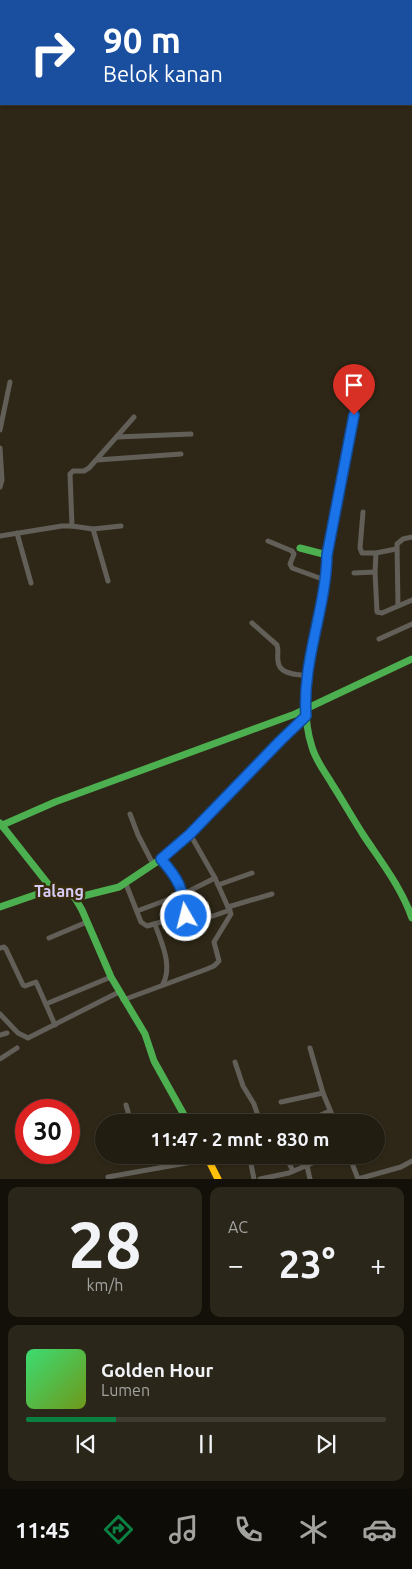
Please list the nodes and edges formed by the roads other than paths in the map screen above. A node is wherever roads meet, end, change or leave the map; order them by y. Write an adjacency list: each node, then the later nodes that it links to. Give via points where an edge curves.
1 (10, 382): 4 (street)
2 (354, 415): 22 (street)
3 (134, 417): 6 (street)
4 (0, 430)
5 (191, 434): 6 (street)
6 (117, 437): 9 (street)
7 (0, 448): 10 (street)
8 (181, 454): 9 (street)
9 (97, 460): 12 (street, via 88,470 73,470 70,474)
10 (0, 487)
11 (364, 512): 21 (street, via 361,551)
12 (72, 526): 14 (street); 15 (street)
13 (122, 526): 14 (street)
14 (93, 529): 26 (street)
15 (17, 533): 16 (street); 27 (street)
16 (0, 536)
17 (412, 537): 20 (street, via 399,541)
18 (268, 541): 25 (street, via 292,551 292,568)
19 (300, 548): 22 (street)
20 (396, 548): 21 (street); 29 (street)
21 (376, 553): 23 (street)
22 (327, 555): 25 (street)
23 (375, 572): 24 (street); 29 (street, via 377,612)
24 (354, 573)
25 (325, 580): 34 (street, via 309,656)
26 (108, 582)
27 (31, 583)
28 (412, 600): 29 (street)
29 (398, 606)
30 (252, 623): 34 (street, via 277,645 281,669)
31 (412, 624): 32 (street)
32 (379, 638)
33 (412, 659): 35 (street)
34 (308, 676): 35 (street)
35 (306, 712): 37 (street, via 146,768); 38 (street); 53 (street, via 310,740 318,761 391,874)
36 (130, 814): 40 (street)
37 (0, 825): 45 (street)
38 (190, 834): 39 (street); 42 (street)
39 (161, 859): 40 (street); 46 (street, via 178,881)
40 (153, 864): 43 (street)
41 (252, 873): 44 (street)
42 (215, 878): 44 (street); 46 (street)
43 (126, 884): 48 (street); 51 (street)
44 (218, 885): 50 (street)
45 (52, 889): 48 (street); 49 (street)
46 (183, 894): 51 (street); 52 (street)
47 (272, 894): 50 (street)
48 (75, 898): 54 (street)
49 (0, 907)
50 (229, 908): 52 (street, via 213,916); 59 (street, via 230,917 214,942 219,959 217,964)
51 (137, 911): 55 (street, via 144,924)
52 (186, 916): 55 (street)
53 (412, 918)
54 (87, 922): 56 (street); 58 (street)
55 (155, 924): 59 (street, via 166,956 167,972)
56 (49, 938)
57 (0, 948): 62 (street, via 6,949 24,985 36,982)
58 (111, 977): 60 (street); 62 (street)
59 (163, 985): 61 (street)
60 (119, 992): 61 (street); 64 (street)
61 (123, 1000): 76 (street, via 145,1034 154,1061)
62 (46, 1004): 64 (street)
63 (0, 1014): 64 (street, via 13,1029 28,1038)
64 (55, 1025)
65 (7, 1033): 66 (street)
66 (0, 1035)
67 (17, 1048): 69 (street)
68 (310, 1048): 71 (street)
69 (0, 1059)
70 (235, 1062): 77 (street)
71 (324, 1093): 72 (street); 74 (street)
72 (281, 1102)
73 (126, 1105): 75 (street)
74 (330, 1111): 78 (street); 79 (street)
75 (128, 1114)
76 (182, 1114)
77 (257, 1114)
78 (323, 1114)
79 (331, 1114)
80 (412, 1161): 86 (street, via 358,1179)
81 (173, 1164): 89 (street)
82 (211, 1164): 90 (street)
83 (251, 1164): 91 (street)
84 (290, 1164): 88 (street)
85 (311, 1164): 87 (street)
86 (352, 1164)
87 (306, 1166): 88 (street); 93 (street)
88 (293, 1171): 92 (street)
89 (108, 1177)
90 (218, 1179)
91 (254, 1179)
92 (260, 1179)
93 (310, 1179)

